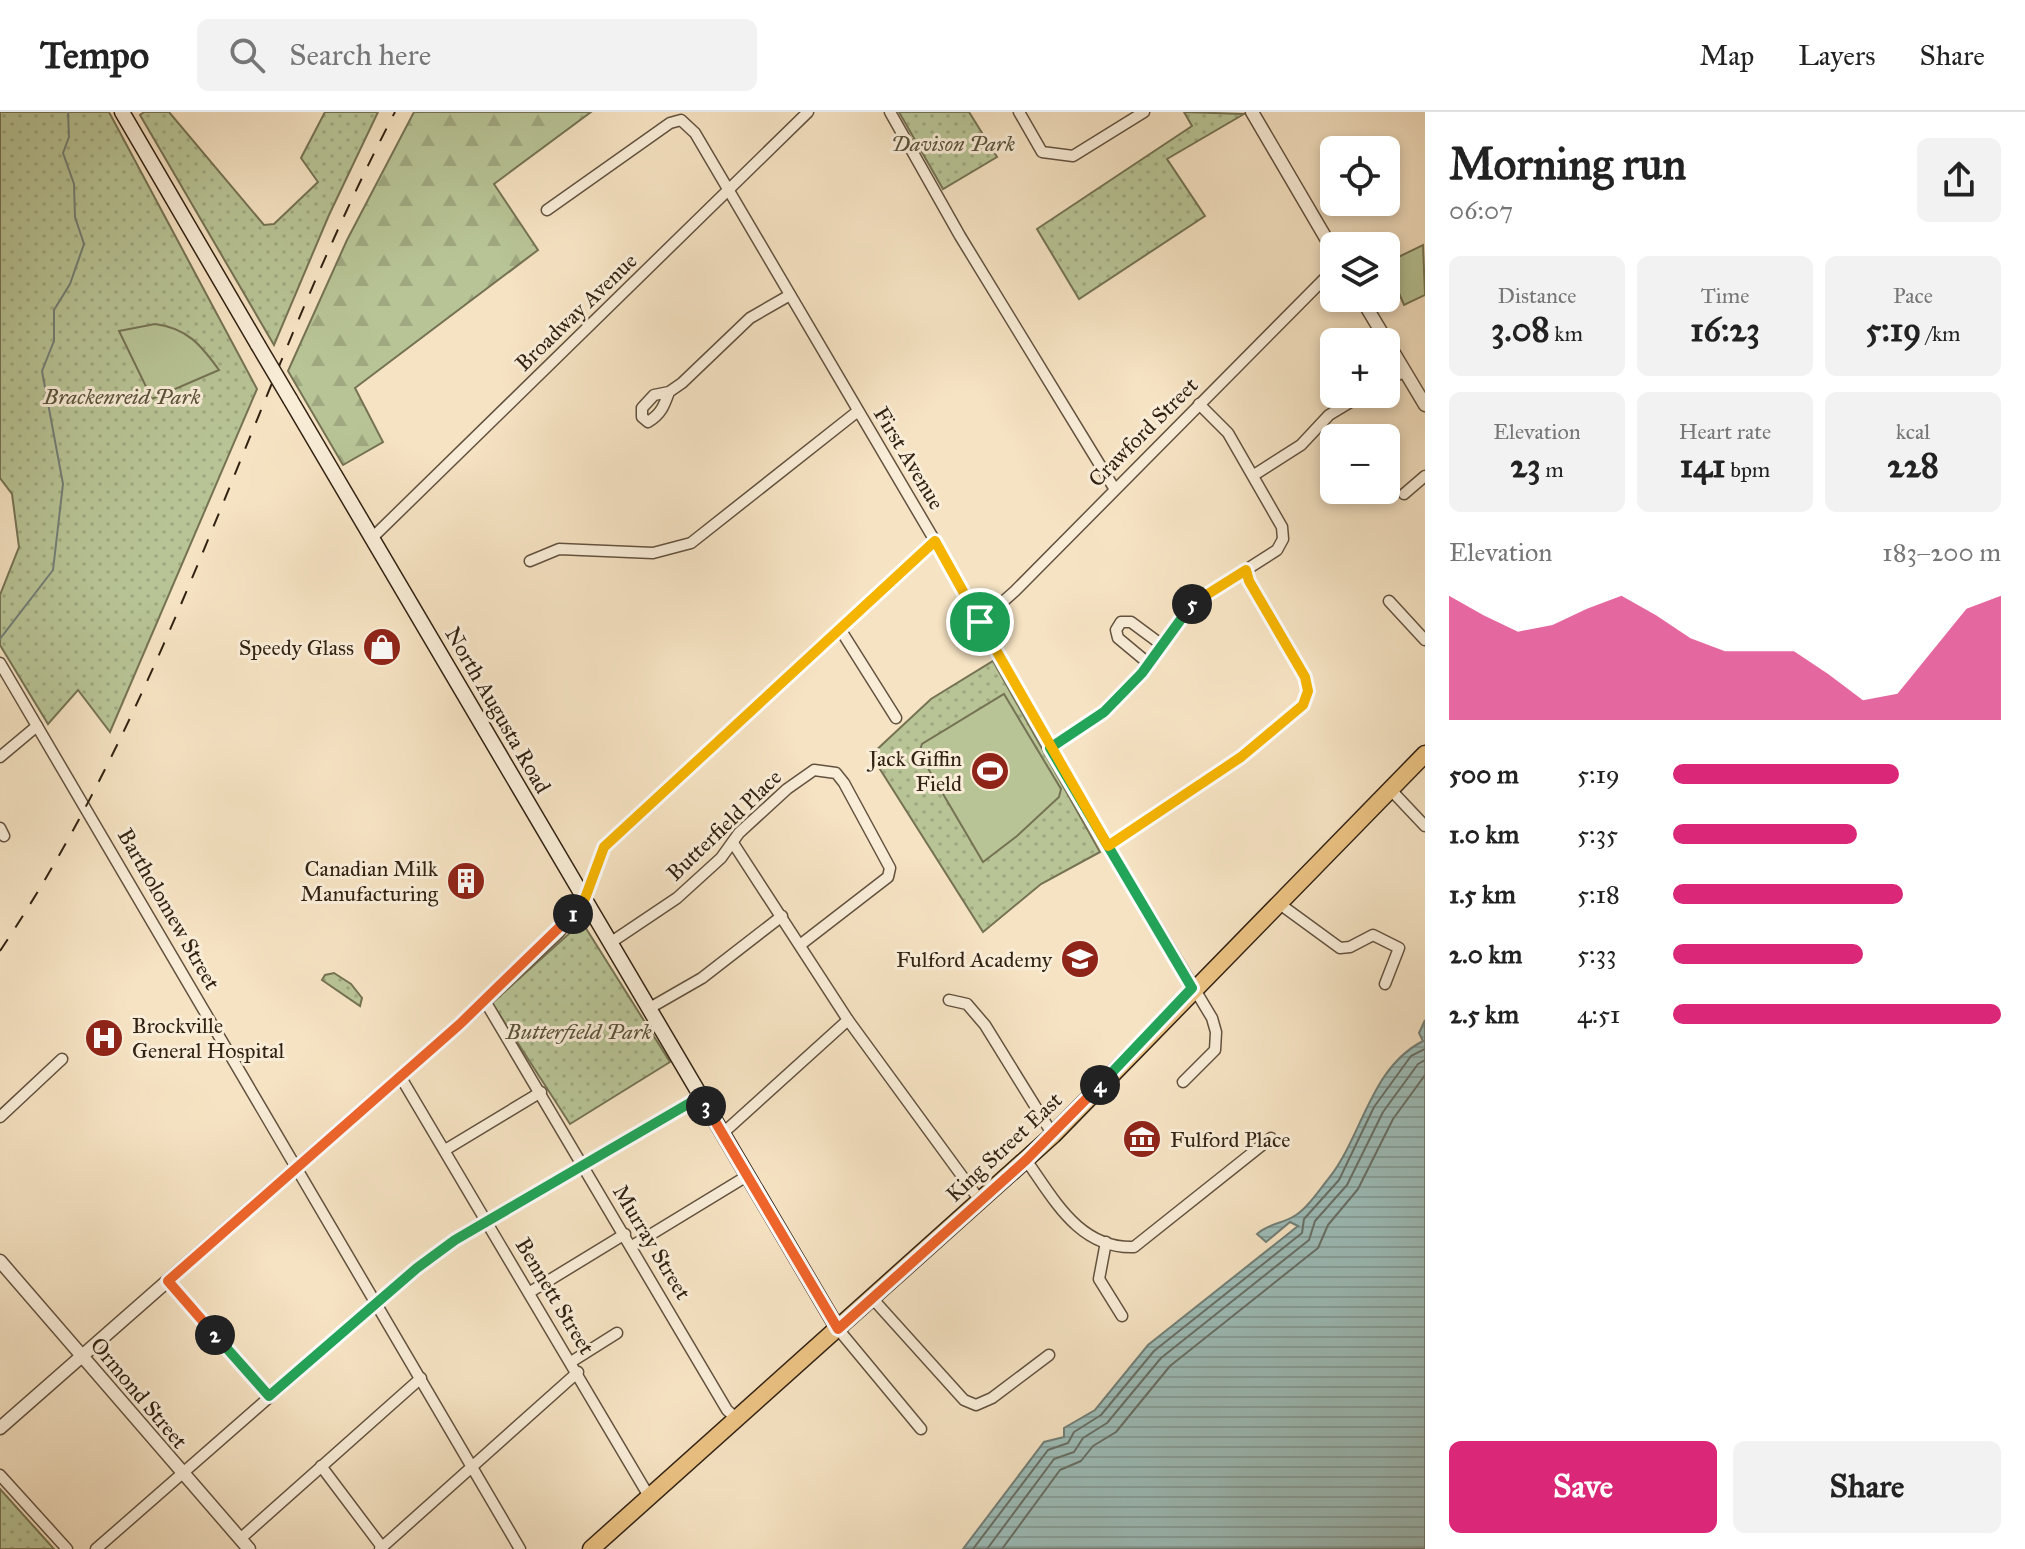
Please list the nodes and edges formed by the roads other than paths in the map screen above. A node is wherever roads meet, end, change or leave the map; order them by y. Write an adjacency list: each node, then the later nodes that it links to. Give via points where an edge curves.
1 (122, 112): 24 (main road, North Augusta Road, bridge)
2 (808, 112): 7 (street, Broadway Avenue)
3 (890, 112): 22 (street)
4 (1019, 112): 5 (street, via 1042,152 1058,157 1073,156)
5 (1144, 112)
6 (1252, 112): 9 (street)
7 (730, 191): 8 (street, First Avenue, via 695,133 680,120); 11 (street, First Avenue); 24 (street, Broadway Avenue)
8 (547, 210)
9 (1322, 232)
10 (1320, 283): 16 (street, Crawford Street)
11 (790, 295): 15 (street, via 750,318); 19 (street, First Avenue)
12 (1369, 312): 13 (street)
13 (1405, 371): 14 (street); 17 (street)
14 (1400, 374)
15 (669, 392)
16 (1199, 404): 20 (street, via 1228,433); 22 (street, Crawford Street)
17 (1425, 405)
18 (1341, 408): 20 (street, via 1301,445)
19 (858, 411): 25 (street, First Avenue); 26 (street, via 691,543 653,553 559,549)
20 (1254, 475): 27 (street, via 1282,527 1283,539 1277,550)
21 (1425, 476): 23 (street)
22 (1114, 488): 29 (street, Crawford Street)
23 (1404, 494)
24 (371, 539): 44 (main road, North Augusta Road)
25 (935, 541): 29 (street, First Avenue); 30 (street)
26 (530, 561)
27 (1246, 570): 32 (street, via 1194,603); 43 (street, via 1305,677 1303,705 1241,757)
28 (1389, 601): 31 (street)
29 (980, 622): 37 (street, First Avenue)
30 (840, 629): 35 (street); 44 (street, via 604,847)
31 (1425, 640)
32 (1162, 645): 34 (street); 34 (street, via 1131,622 1121,622 1118,638)
33 (0, 663): 36 (street, Bartholomew Street)
34 (1148, 663): 37 (street, via 1104,712)
35 (896, 718)
36 (37, 726): 39 (street); 67 (street, Bartholomew Street)
37 (1050, 748): 43 (street, First Avenue)
38 (1425, 754): 40 (main road, King Street East)
39 (0, 757)
40 (1390, 789): 41 (street); 45 (main road, King Street East)
41 (1425, 826)
42 (733, 843): 46 (street); 47 (street, Butterfield Place, via 677,898); 48 (street, Butterfield Place, via 814,770 836,773 844,783 886,856 888,877)
43 (1108, 846): 50 (street, First Avenue)
44 (584, 901): 47 (main road, North Augusta Road); 52 (street)
45 (1277, 902): 49 (street, via 1340,948 1373,935 1399,948); 50 (main road, King Street East)
46 (782, 916): 48 (street); 53 (street, via 702,978)
47 (610, 943): 53 (main road, North Augusta Road)
48 (800, 945): 54 (street)
49 (1385, 984)
50 (1192, 988): 57 (street, First Avenue, via 1212,1018 1215,1050); 62 (main road, King Street East)
51 (949, 1000): 62 (street, via 967,1004 985,1025)
52 (485, 1001): 56 (street); 58 (street, Murray Street)
53 (648, 1009): 59 (main road, North Augusta Road)
54 (848, 1020): 61 (street); 69 (street)
55 (62, 1059): 60 (street)
56 (400, 1076): 64 (street, Bennett Street); 67 (street)
57 (1183, 1082)
58 (541, 1092): 64 (street); 66 (street, Murray Street)
59 (700, 1097): 61 (main road, North Augusta Road); 66 (street)
60 (0, 1117)
61 (722, 1134): 68 (main road, North Augusta Road)
62 (1053, 1135): 65 (main road, King Street East)
63 (1271, 1138): 72 (street, via 1134,1247)
64 (445, 1150): 70 (street, Bennett Street)
65 (1026, 1160): 69 (main road, King Street East); 72 (street, via 1075,1228)
66 (583, 1166): 70 (street); 71 (street, Murray Street)
67 (297, 1168): 75 (street); 78 (street, Bartholomew Street)
68 (747, 1176): 73 (street); 80 (main road, North Augusta Road)
69 (981, 1202): 77 (main road, King Street East)
70 (487, 1222): 76 (street, Bennett Street); 78 (street, via 430,1259)
71 (625, 1234): 73 (street, Murray Street); 76 (street)
72 (1106, 1242): 79 (street, via 1099,1279)
73 (632, 1246): 88 (street, Murray Street, via 727,1410)
74 (2, 1267): 83 (street, Ormond Street)
75 (168, 1281): 83 (street); 87 (street)
76 (530, 1292): 84 (street, Bennett Street)
77 (872, 1298): 80 (main road, King Street East); 82 (street, via 964,1400 976,1405)
78 (376, 1304): 86 (street, Bartholomew Street); 87 (street)
79 (1122, 1316)
80 (838, 1329): 88 (main road, King Street East); 90 (street)
81 (617, 1333): 84 (street)
82 (1049, 1355)
83 (80, 1356): 89 (street); 93 (street, Ormond Street)
84 (571, 1362): 85 (street, Bennett Street)
85 (578, 1372): 91 (street); 95 (street, Bennett Street)
86 (421, 1378): 91 (street, Bartholomew Street); 92 (street)
87 (269, 1396): 93 (street)
88 (738, 1420): 95 (main road, King Street East)
89 (0, 1428)
90 (921, 1429)
91 (472, 1465): 97 (street); 100 (street, Bartholomew Street)
92 (321, 1466): 96 (street); 97 (street)
93 (182, 1474): 96 (street, Ormond Street); 99 (street)
94 (0, 1475): 98 (street)
95 (650, 1498): 101 (main road, King Street East)
96 (244, 1544)
97 (381, 1548)
98 (67, 1549)
99 (96, 1549)
100 (520, 1549)
101 (591, 1549)

